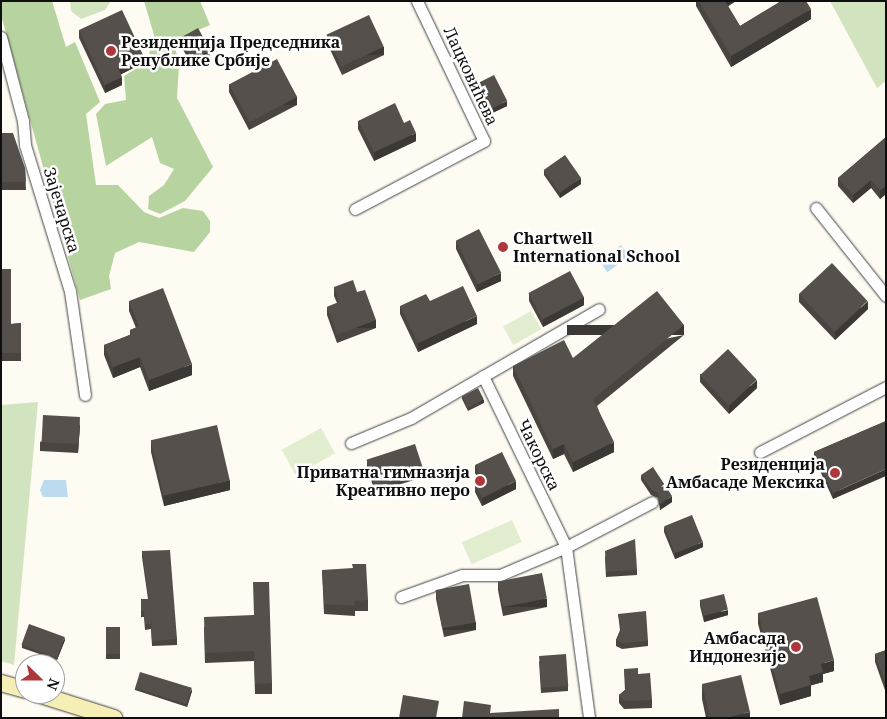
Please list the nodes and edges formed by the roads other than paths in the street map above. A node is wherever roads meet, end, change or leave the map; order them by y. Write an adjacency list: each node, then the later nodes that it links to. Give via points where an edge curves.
1 (417, 1): 4 (street, Лацковићева, via 484,141)
2 (1, 37): 9 (street, Зајечарска, via 23,121 25,145 70,291)
3 (816, 208): 5 (street)
4 (355, 209)
5 (886, 296)
6 (599, 309): 7 (street)
7 (483, 376): 10 (street, via 411,418); 13 (street, Чакорска)
8 (886, 387): 11 (street)
9 (85, 394)
10 (351, 443)
11 (760, 452)
12 (652, 502): 13 (street)
13 (566, 548): 14 (street, via 500,575 462,575); 19 (street, Чакорска)
14 (400, 597)
15 (1, 683): 16 (main road)
16 (15, 687)
17 (65, 703): 18 (main road)
18 (114, 718)
19 (589, 718)

